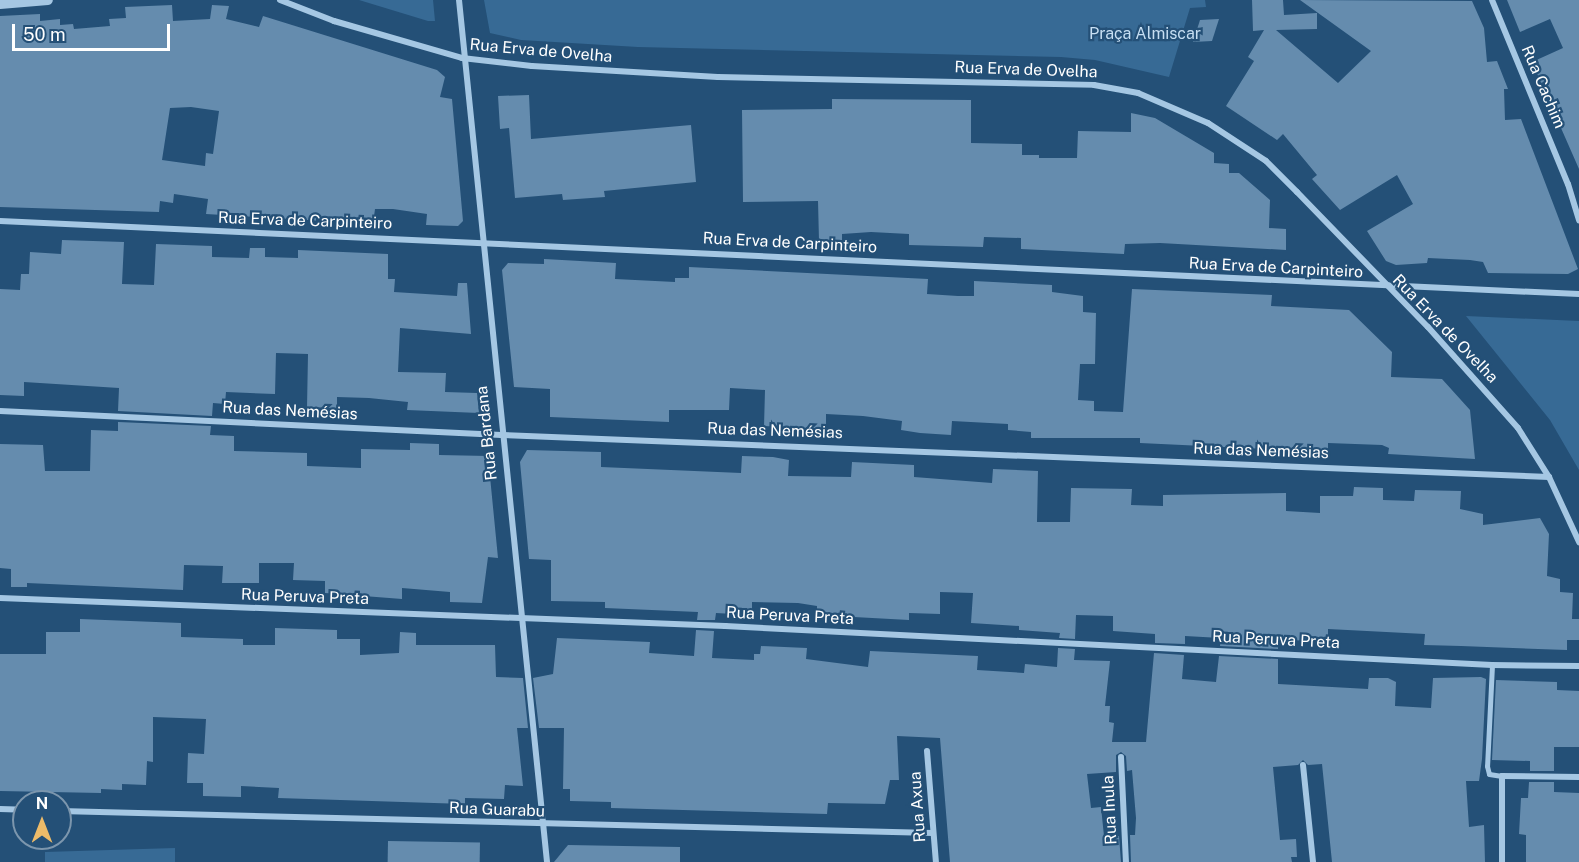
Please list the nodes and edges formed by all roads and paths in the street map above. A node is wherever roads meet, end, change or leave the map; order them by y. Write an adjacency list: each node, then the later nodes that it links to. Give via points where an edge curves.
1 (48, 0): 5 (street)
2 (280, 0): 6 (street, Rua Erva de Ovelha, via 334,21)
3 (459, 0): 6 (street, Rua Bardana)
4 (1491, 0): 7 (street, Rua Cachim, via 1568,184)
5 (0, 4)
6 (462, 58): 9 (street, Rua Bardana); 10 (street, Rua Erva de Ovelha, via 706,76 1094,85 1138,93 1208,123 1266,161)
7 (1579, 220)
8 (0, 221): 9 (street, Rua Erva de Carpinteiro)
9 (481, 242): 10 (street, Rua Erva de Carpinteiro); 13 (street, Rua Bardana)
10 (1386, 287): 11 (street, Rua Erva de Carpinteiro); 14 (street, Rua Erva de Ovelha, via 1506,413)
11 (1579, 294)
12 (0, 411): 13 (street, Rua das Nemésias)
13 (501, 435): 14 (street, Rua das Nemésias); 17 (street, Rua Bardana)
14 (1549, 477): 15 (street, Rua Erva de Ovelha)
15 (1579, 542)
16 (0, 598): 17 (street, Rua Peruva Preta)
17 (521, 619): 18 (street, Rua Peruva Preta); 26 (street, Rua Bardana)
18 (1492, 665): 19 (street, Rua Peruva Preta); 23 (street, via 1487,766 1489,774)
19 (1579, 666)
20 (927, 751): 27 (street, Rua Axua)
21 (1121, 757): 30 (street, Rua Inula)
22 (1303, 765): 31 (street)
23 (1502, 776): 24 (street); 32 (street)
24 (1579, 777)
25 (72, 811): 26 (street, Rua Guarabu)
26 (543, 824): 27 (street, Rua Guarabu); 28 (street, Rua Bardana)
27 (933, 833): 29 (street, Rua Axua)
28 (547, 862)
29 (936, 862)
30 (1126, 862)
31 (1313, 862)
32 (1502, 862)

